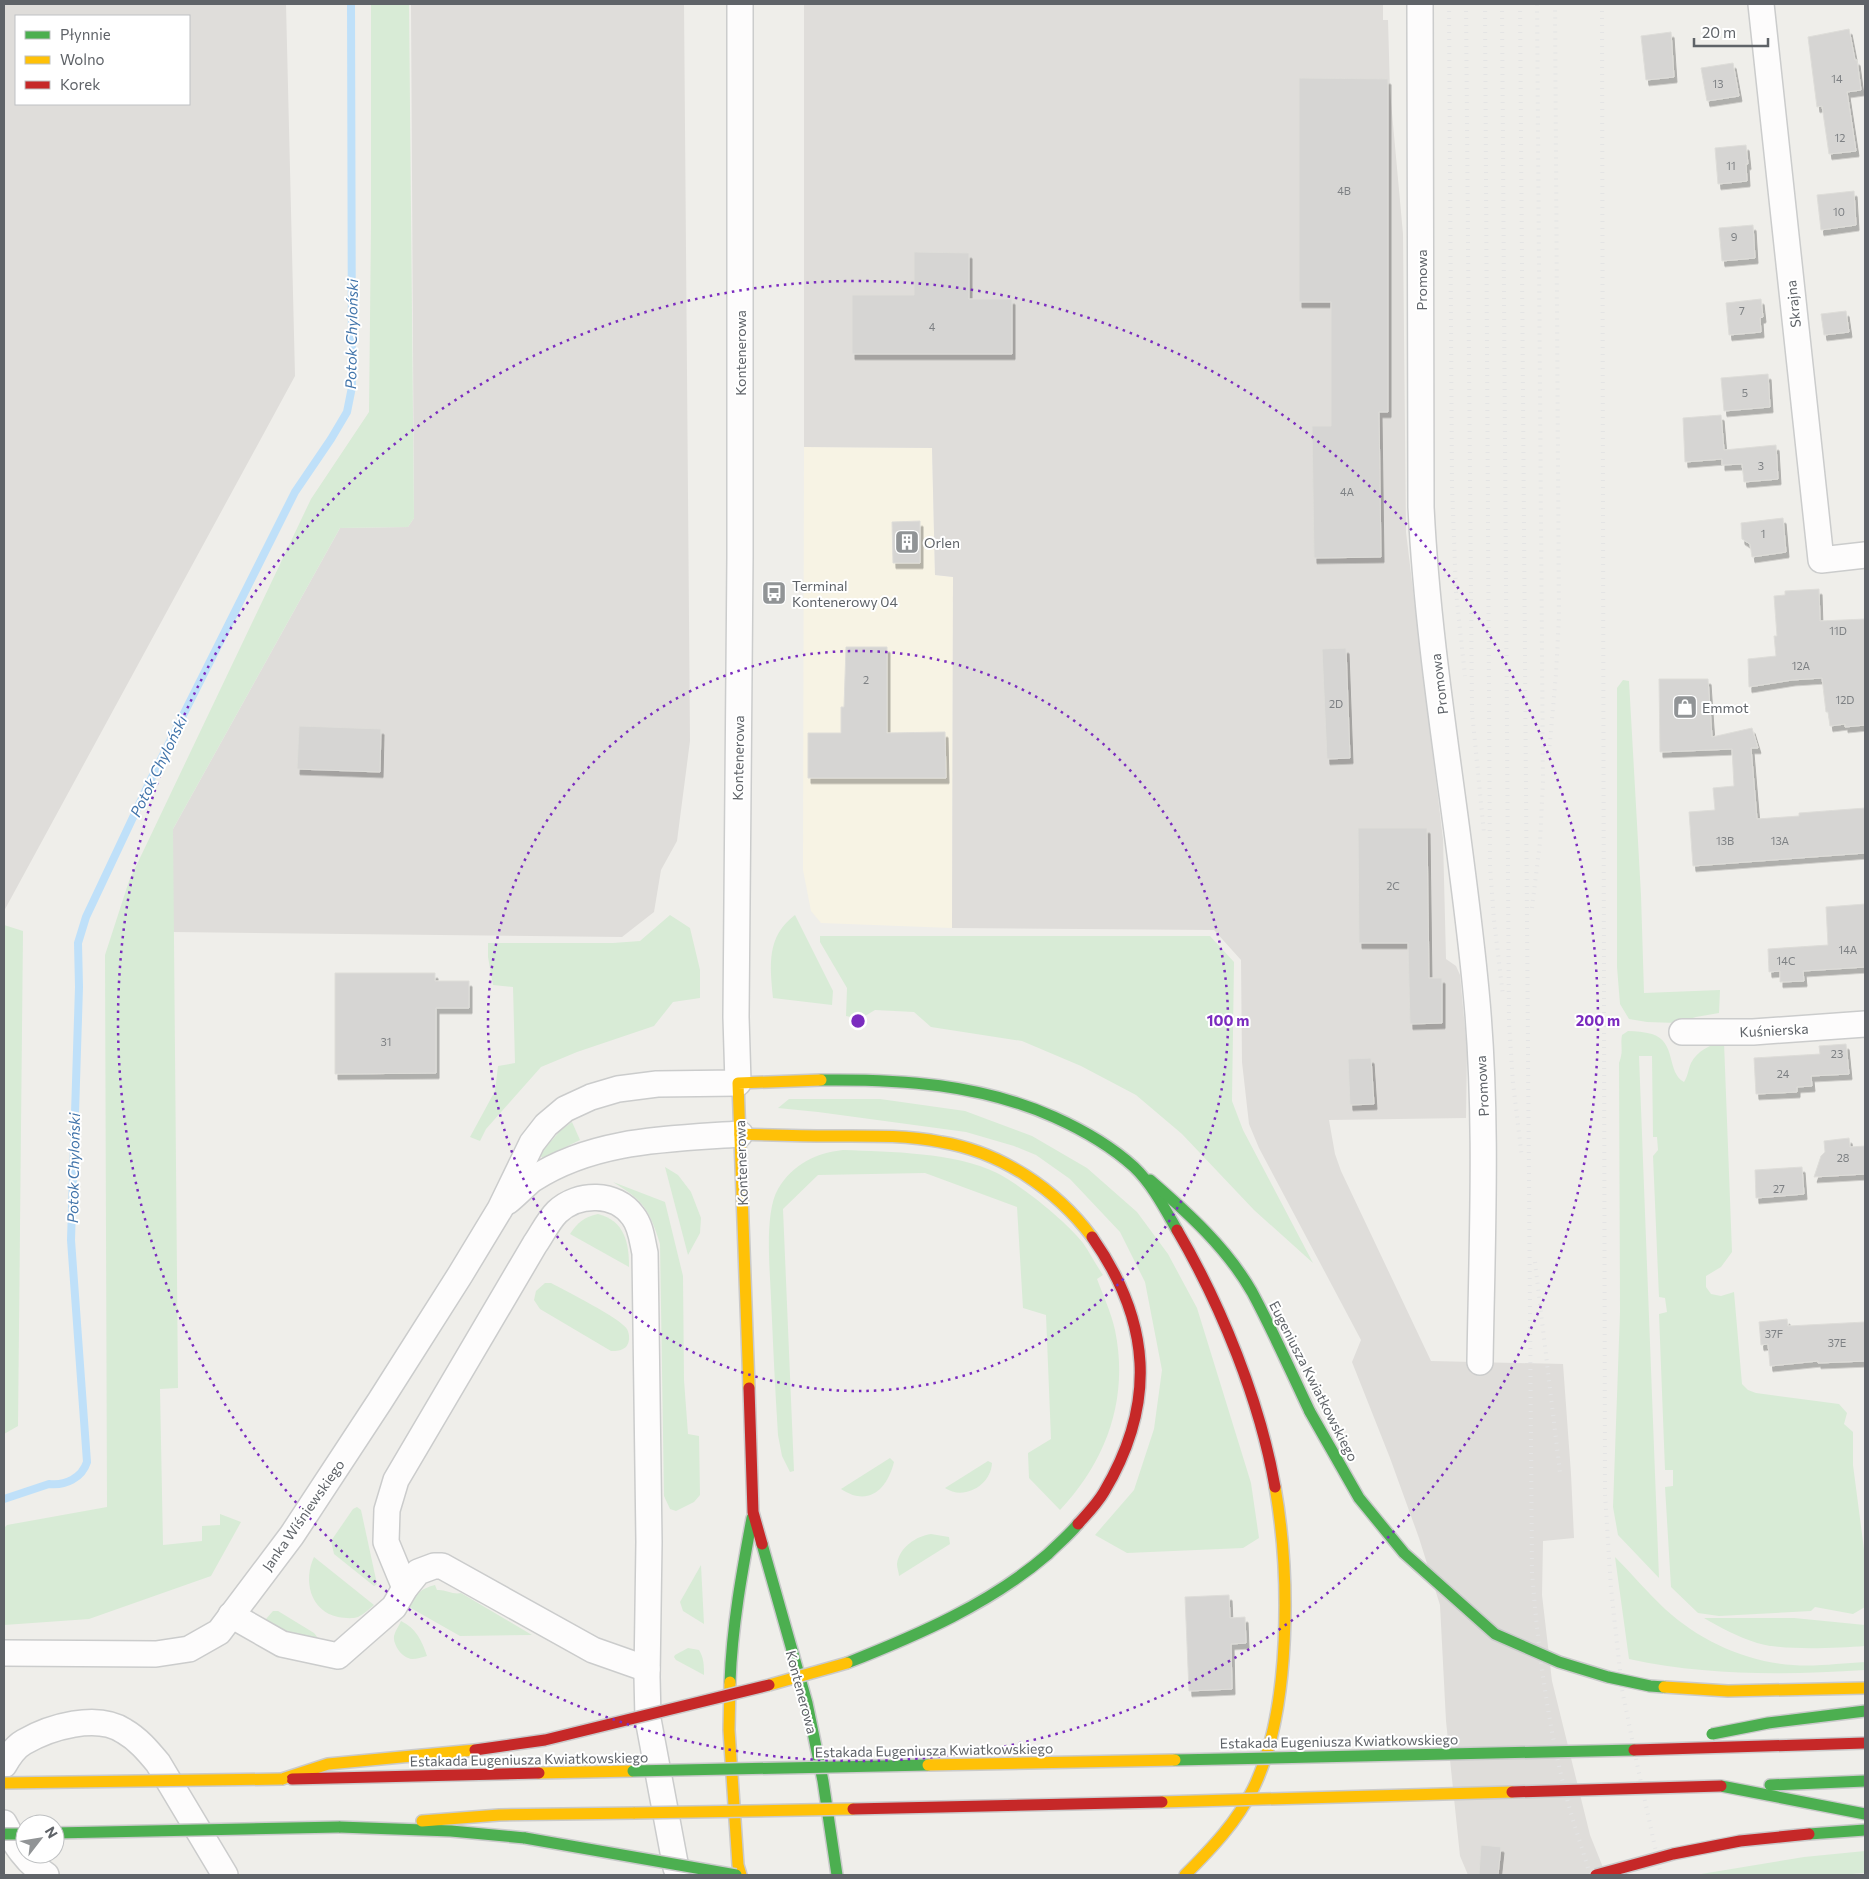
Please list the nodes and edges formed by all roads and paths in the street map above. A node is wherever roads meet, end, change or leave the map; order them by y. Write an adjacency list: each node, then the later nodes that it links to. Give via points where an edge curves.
1 (740, 4): 7 (street, Kontenerowa)
2 (1420, 4): 11 (street, Promowa, via 1421,516 1476,991 1484,1103)
3 (1760, 4): 4 (street, Skrajna, via 1821,560)
4 (1865, 555)
5 (1865, 1024): 6 (street, Kuśnierska, via 1754,1032)
6 (1682, 1032)
7 (738, 1083): 8 (main road, Kontenerowa); 9 (main road, Eugeniusza Kwiatkowskiego, via 859,1078 908,1080 975,1089 1031,1107 1083,1131); 10 (street, Janka Wiśniewskiego, via 657,1084 618,1089 591,1097 565,1110 546,1125 532,1143)
8 (740, 1134): 10 (street, Janka Wiśniewskiego, via 658,1139 612,1146 560,1164 532,1180); 12 (main road, Kontenerowa); 22 (main road, bridge, via 871,1135 932,1140 973,1150 1014,1167 1045,1188 1078,1218 1112,1265 1130,1301 1141,1343 1137,1417 1128,1448 1092,1511 1028,1570 976,1606 890,1647 847,1663 545,1740 328,1764)
9 (1138, 1170): 17 (main road, Eugeniusza Kwiatkowskiego, bridge, via 1194,1218 1251,1291 1310,1412 1359,1498 1404,1553 1495,1634 1559,1662 1650,1686 1728,1691); 37 (main road, bridge, via 1177,1227 1207,1283 1240,1363 1274,1481 1283,1540 1285,1622 1279,1698 1272,1736 1259,1777 1238,1815)
10 (500, 1209): 14 (street, Janka Wiśniewskiego, via 318,1496)
11 (1480, 1362)
12 (754, 1512): 35 (main road, Kontenerowa, via 739,1589 728,1730); 36 (main road, Kontenerowa, via 807,1703)
13 (405, 1588): 14 (street, via 394,1607 338,1656 282,1644); 16 (street, via 418,1572 442,1566 593,1650); 16 (street, via 386,1542 387,1510 396,1480 556,1213 579,1199 604,1198 620,1202 633,1216 645,1253 649,1542)
14 (232, 1615): 15 (street, Janka Wiśniewskiego, via 219,1632 189,1649 156,1654)
15 (4, 1653)
16 (647, 1669): 33 (street, via 648,1719 676,1868)
17 (1865, 1688)
18 (1865, 1710): 20 (main road, bridge, via 1768,1723)
19 (1865, 1742): 20 (main road, Estakada Eugeniusza Kwiatkowskiego, bridge)
20 (1629, 1750): 22 (main road, Estakada Eugeniusza Kwiatkowskiego, bridge)
21 (4, 1765): 32 (street, via 23,1742 50,1730 96,1722 123,1730 158,1763)
22 (282, 1779): 24 (main road, Estakada Eugeniusza Kwiatkowskiego, bridge)
23 (1865, 1781): 25 (main road)
24 (4, 1783)
25 (1721, 1786): 26 (main road); 28 (main road, bridge, via 1121,1803 499,1815)
26 (1865, 1814)
27 (4, 1823): 31 (street, via 32,1866)
28 (339, 1827): 30 (main road, bridge); 34 (main road, bridge, via 451,1831 525,1838)
29 (1865, 1830): 38 (main road, bridge, via 1740,1841 1673,1854)
30 (65, 1833)
31 (46, 1875)
32 (225, 1875)
33 (680, 1875)
34 (736, 1875)
35 (741, 1875)
36 (837, 1875)
37 (1185, 1875)
38 (1596, 1875)

